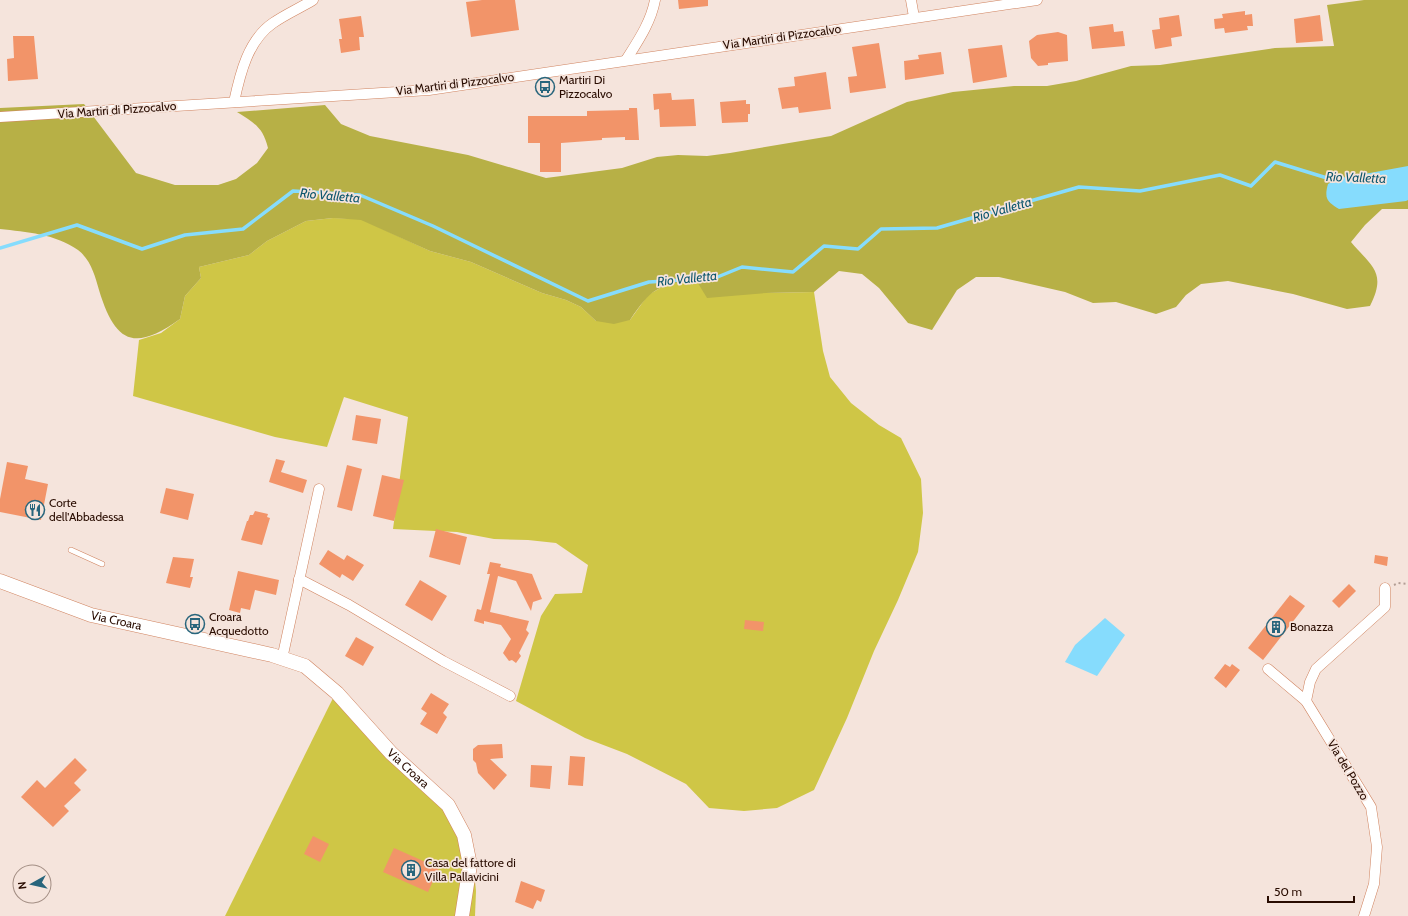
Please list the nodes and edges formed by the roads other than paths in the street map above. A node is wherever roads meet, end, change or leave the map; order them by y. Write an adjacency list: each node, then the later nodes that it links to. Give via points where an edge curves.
1 (314, 0): 7 (street, via 272,24 252,45 239,77)
2 (655, 0): 6 (street, via 645,29)
3 (911, 0): 5 (street)
4 (1036, 0): 5 (street, Via Martiri di Pizzocalvo)
5 (914, 17): 6 (street, Via Martiri di Pizzocalvo)
6 (626, 60): 7 (street, Via Martiri di Pizzocalvo, via 429,90)
7 (234, 102): 8 (street, Via Martiri di Pizzocalvo)
8 (0, 117)
9 (319, 489): 12 (street)
10 (71, 550): 11 (lane)
11 (102, 564)
12 (299, 579): 15 (street); 17 (street)
13 (0, 581): 15 (street, Via Croara, via 90,615)
14 (1385, 588): 18 (street, via 1386,607 1316,669)
15 (282, 659): 19 (street, Via Croara, via 305,666 337,693 391,754 448,805 464,835 470,865)
16 (1268, 669): 18 (street, Via del Pozzo)
17 (510, 696)
18 (1306, 700): 20 (street, Via del Pozzo, via 1371,807 1377,847 1374,884)
19 (462, 916)
20 (1364, 916)

